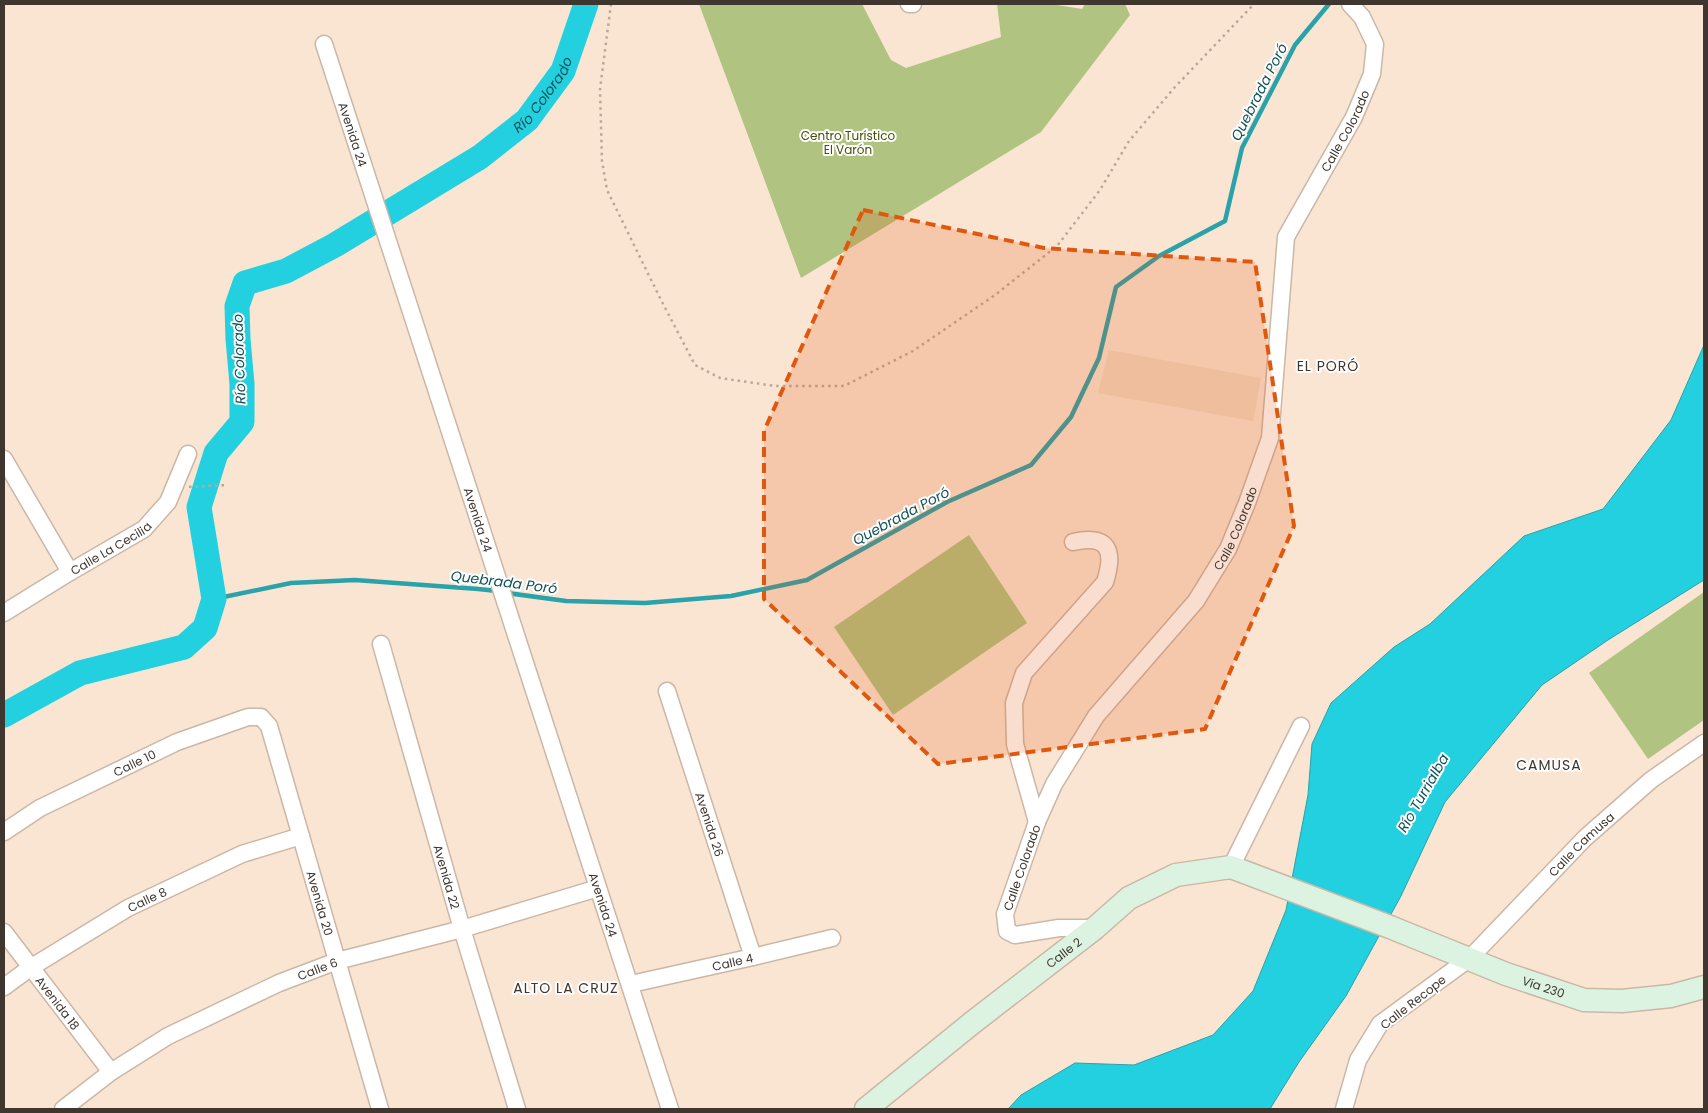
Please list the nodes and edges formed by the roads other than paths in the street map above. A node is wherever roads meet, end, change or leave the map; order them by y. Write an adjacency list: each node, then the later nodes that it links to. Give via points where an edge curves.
1 (909, 4): 2 (street)
2 (913, 4)
3 (1350, 4): 15 (street, Calle Colorado, via 1362,17 1375,44 1372,74 1354,117 1286,237 1270,438 1247,503 1228,549 1196,601 1096,716 1054,784)
4 (324, 44): 19 (street, Avenida 24)
5 (188, 454): 8 (street, Calle La Cecilia, via 168,502 144,529)
6 (4, 459): 8 (street)
7 (1073, 542): 15 (street, via 1087,538 1101,542 1109,551 1111,564 1105,582 1024,673 1014,703 1015,744)
8 (70, 572): 9 (street, Calle La Cecilia)
9 (4, 613)
10 (381, 644): 22 (street, Avenida 22)
11 (667, 691): 25 (street, Avenida 26)
12 (269, 726): 16 (street, Calle 10, via 261,717 248,717 177,742 40,808); 17 (street, Avenida 20)
13 (1301, 726): 18 (street)
14 (1704, 744): 26 (street, Calle Camusa, via 1650,780 1584,838)
15 (1037, 822): 21 (street, Calle Colorado, via 1005,914 1007,931 1015,935 1060,928)
16 (4, 832)
17 (301, 836): 27 (street, Avenida 20); 28 (street, Calle 8, via 242,854 128,908)
18 (1231, 867): 20 (main road, Calle 2); 21 (main road, Calle 2, via 1176,874 1128,898)
19 (598, 888): 22 (street, Calle 6); 29 (street, Avenida 24)
20 (1390, 927): 26 (main road, Vía 230)
21 (1095, 928): 37 (main road, Calle 2)
22 (462, 929): 27 (street, Calle 6); 35 (street, Avenida 22)
23 (4, 932): 28 (street, Avenida 18)
24 (832, 938): 25 (street, Calle 4)
25 (753, 958): 29 (street, Calle 4)
26 (1470, 958): 31 (main road, Vía 230, via 1506,974 1584,1000 1622,1001 1671,996); 38 (street, Calle Recope, via 1380,1024 1358,1060)
27 (337, 961): 32 (street, Calle 6, via 279,983 168,1036); 34 (street, Avenida 20)
28 (30, 968): 30 (street, Calle 8); 32 (street, Avenida 18)
29 (631, 984): 36 (street, Avenida 24)
30 (4, 987)
31 (1704, 987)
32 (112, 1072): 33 (street, Calle 6)
33 (63, 1109)
34 (380, 1109)
35 (517, 1109)
36 (670, 1109)
37 (866, 1109)
38 (1344, 1109)

